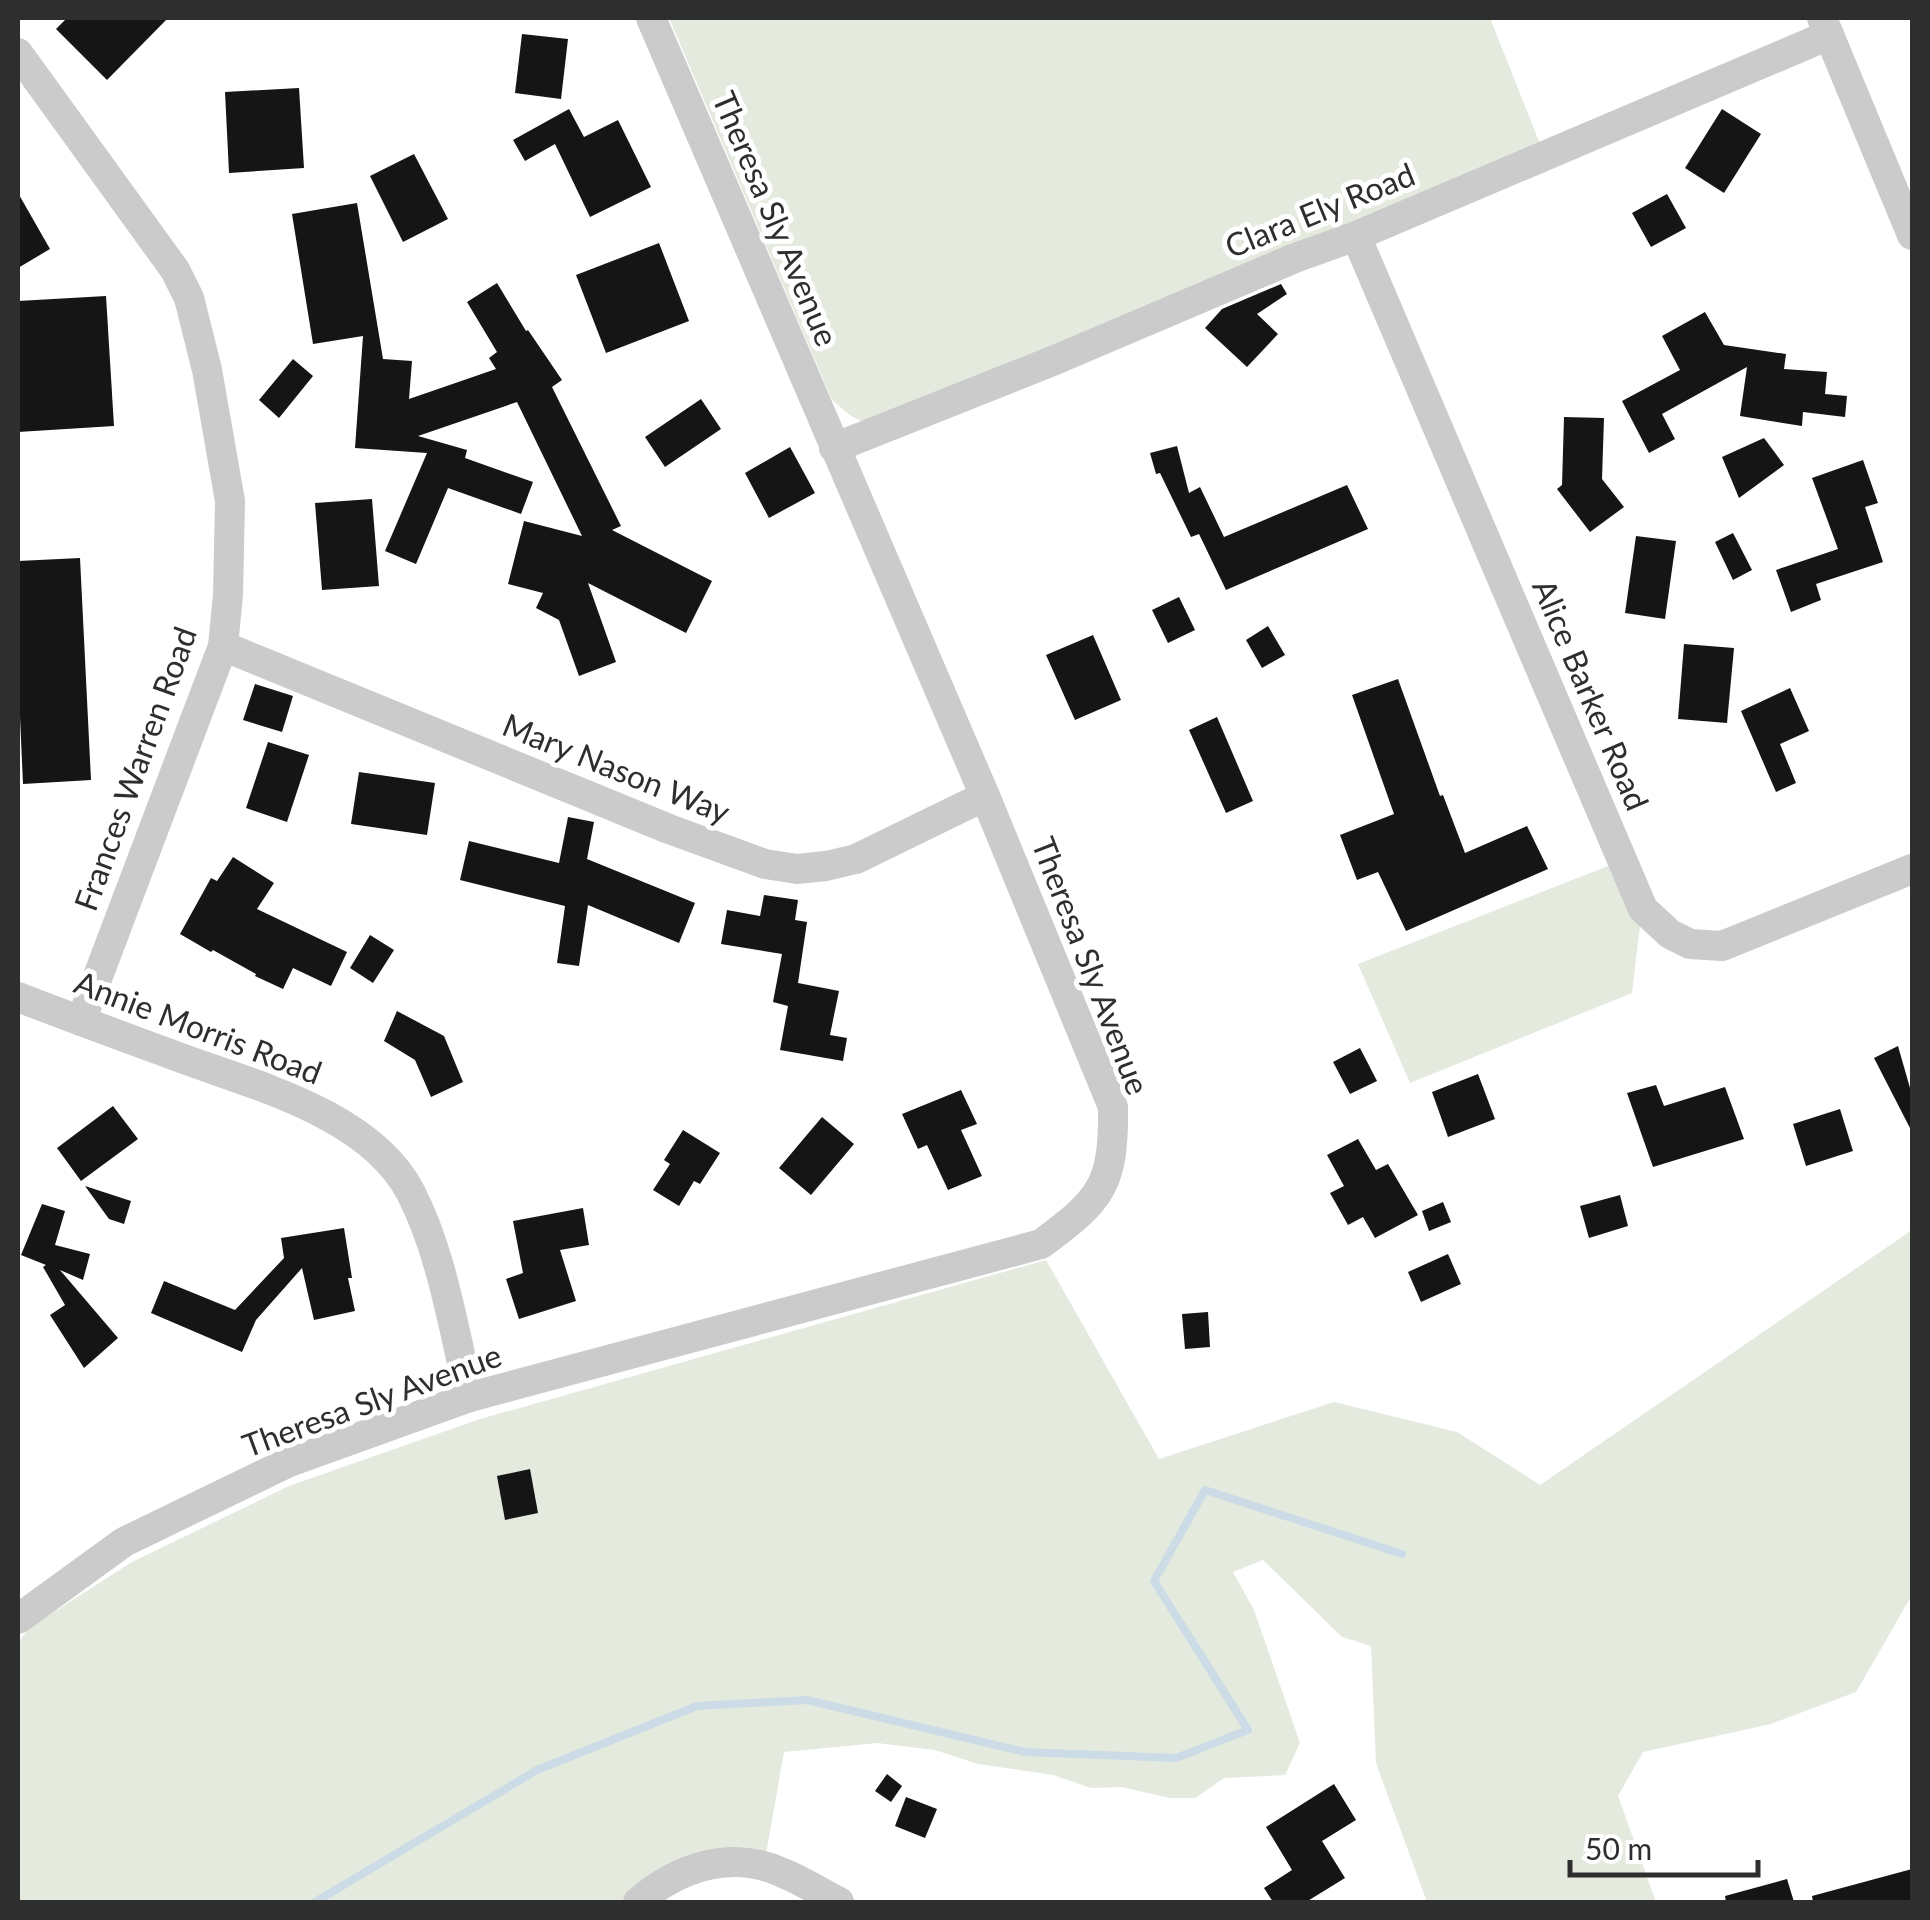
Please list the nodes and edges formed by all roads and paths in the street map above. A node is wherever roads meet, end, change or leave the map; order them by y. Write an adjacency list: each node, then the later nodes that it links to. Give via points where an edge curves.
1 (651, 18): 6 (street, Theresa Sly Avenue)
2 (1826, 26): 4 (street); 5 (street, Clara Ely Road)
3 (18, 52): 7 (street, Frances Warren Road, via 189,298 230,500)
4 (1912, 235)
5 (1356, 236): 6 (street, Clara Ely Road); 9 (street, Alice Barker Road, via 1643,909 1690,944 1722,946)
6 (834, 448): 8 (street, Theresa Sly Avenue)
7 (223, 646): 8 (street, Mary Nason Way, via 765,864 797,868 856,859); 11 (street, Frances Warren Road)
8 (985, 796): 12 (street, Theresa Sly Avenue, via 1113,1107 1114,1143 1097,1197 1041,1244)
9 (1912, 870)
10 (18, 997): 11 (street, Annie Morris Road)
11 (81, 1021): 12 (street, Annie Morris Road, via 282,1094 336,1120 387,1161 411,1193 435,1251)
12 (470, 1397): 13 (street, Theresa Sly Avenue, via 287,1463 140,1534)
13 (19, 1615)
14 (638, 1902): 15 (street, via 697,1866 739,1861 780,1871)
15 (839, 1902)

